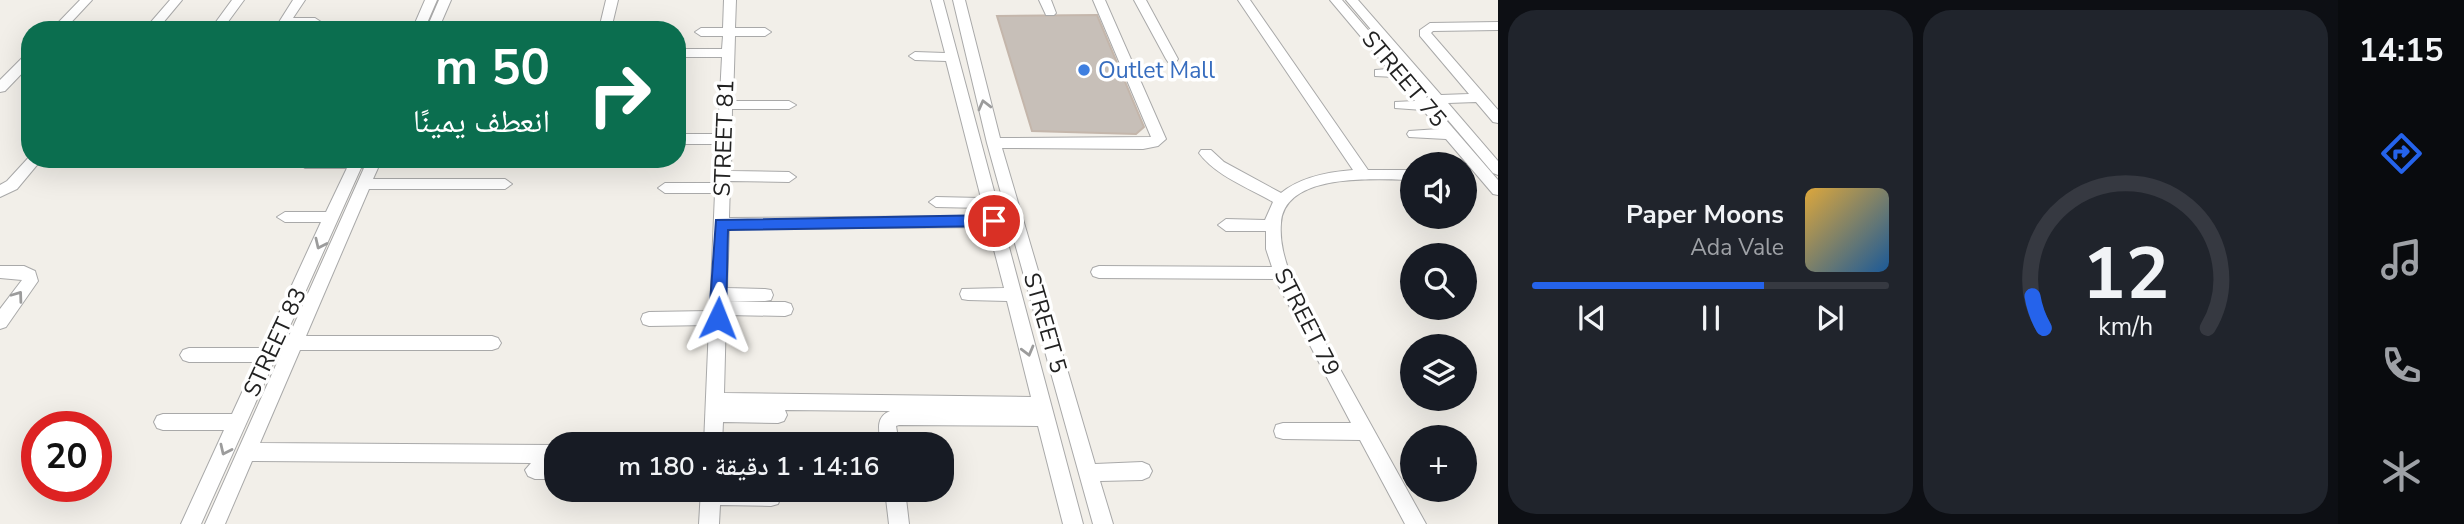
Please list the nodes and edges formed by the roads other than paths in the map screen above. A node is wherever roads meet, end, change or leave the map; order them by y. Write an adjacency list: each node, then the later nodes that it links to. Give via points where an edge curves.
1 (86, 0): 19 (street)
2 (164, 0): 20 (street)
3 (176, 0): 21 (street)
4 (239, 0): 22 (street)
5 (299, 0): 23 (street)
6 (431, 0): 24 (street)
7 (445, 0): 25 (street)
8 (612, 0): 26 (street)
9 (730, 0): 31 (street, STREET 81)
10 (937, 0): 36 (street, STREET 5)
11 (959, 0): 53 (street, STREET 5, one-way to 11)
12 (1045, 0): 18 (street)
13 (1099, 0): 53 (street, via 1159,139 1143,144)
14 (1140, 0): 37 (street)
15 (1244, 0): 58 (street)
16 (1336, 0): 29 (street, STREET 75)
17 (1352, 0): 44 (street, STREET 75)
18 (1050, 12)
19 (66, 21)
20 (147, 21)
21 (158, 21)
22 (223, 21)
23 (285, 21)
24 (422, 21)
25 (436, 21)
26 (607, 21)
27 (1498, 26): 42 (street, via 1424,30)
28 (1342, 27): 29 (street)
29 (1360, 27): 40 (street, STREET 75, via 1370,45)
30 (701, 32): 31 (street)
31 (728, 32): 32 (street); 35 (street, STREET 81)
32 (765, 32)
33 (915, 56): 36 (street)
34 (686, 57): 35 (street)
35 (727, 57): 45 (street, STREET 81)
36 (952, 57): 70 (street, STREET 5)
37 (1172, 59)
38 (21, 66): 41 (street)
39 (1379, 73): 40 (street)
40 (1400, 73): 44 (street, STREET 75)
41 (0, 88)
42 (1477, 95): 43 (street); 44 (street); 48 (street)
43 (1498, 97)
44 (1432, 99): 47 (street); 50 (street, STREET 75); 59 (street, STREET 75)
45 (726, 104): 46 (street); 52 (street, STREET 81)
46 (789, 105)
47 (1400, 105)
48 (1498, 118)
49 (1414, 134): 50 (street)
50 (1451, 134): 59 (street, STREET 75)
51 (686, 139): 52 (street)
52 (724, 139): 62 (street, STREET 81)
53 (994, 143): 93 (street, STREET 5)
54 (1206, 153): 68 (street)
55 (27, 168): 67 (street)
56 (362, 168): 72 (street, STREET 83)
57 (365, 168): 63 (street, STREET 83)
58 (1363, 174): 60 (street); 68 (street, via 1310,182)
59 (1494, 174): 66 (street, STREET 75)
60 (1400, 175)
61 (789, 177): 62 (street)
62 (723, 182): 65 (street); 74 (street, STREET 81)
63 (364, 184): 64 (street); 87 (street, STREET 83)
64 (505, 184)
65 (665, 188)
66 (1498, 190)
67 (0, 192)
68 (1281, 200): 76 (street)
69 (936, 202): 70 (street)
70 (989, 203): 73 (street, STREET 5)
71 (285, 217): 72 (street)
72 (332, 217): 90 (street, STREET 83, one-way to 90)
73 (994, 221): 74 (street); 82 (street, STREET 5)
74 (721, 224): 83 (street, STREET 81)
75 (1226, 225): 76 (street)
76 (1270, 226): 79 (street, STREET 79)
77 (0, 272): 86 (street, one-way to 77, via 30,281 24,272)
78 (1099, 272): 79 (street)
79 (1280, 273): 100 (street, STREET 79)
80 (765, 295): 83 (street)
81 (971, 299): 82 (street)
82 (1015, 300): 92 (street, STREET 5, one-way to 92)
83 (718, 307): 84 (street); 85 (street); 91 (street, STREET 81)
84 (785, 309)
85 (649, 319)
86 (0, 322)
87 (295, 343): 88 (street); 101 (street, STREET 83)
88 (492, 343)
89 (189, 355): 90 (street)
90 (269, 355): 96 (street, STREET 83)
91 (714, 408): 92 (street); 94 (street); 98 (street, STREET 81)
92 (1044, 412): 93 (street); 99 (street, via 899,417 891,419); 113 (street, STREET 5)
93 (1070, 412): 106 (street, STREET 5)
94 (778, 415)
95 (163, 422): 96 (street)
96 (238, 422): 109 (street, STREET 83, one-way to 109)
97 (1283, 431): 100 (street)
98 (713, 432)
99 (888, 432)
100 (1365, 432): 115 (street, STREET 79)
101 (247, 452): 102 (street); 110 (street, STREET 83)
102 (544, 454)
103 (535, 470): 104 (street)
104 (544, 470)
105 (1142, 471): 106 (street)
106 (1088, 473): 114 (street, STREET 5)
107 (710, 502): 111 (street)
108 (896, 502): 112 (street)
109 (191, 524)
110 (215, 524)
111 (709, 524)
112 (899, 524)
113 (1073, 524)
114 (1103, 524)
115 (1416, 524)

